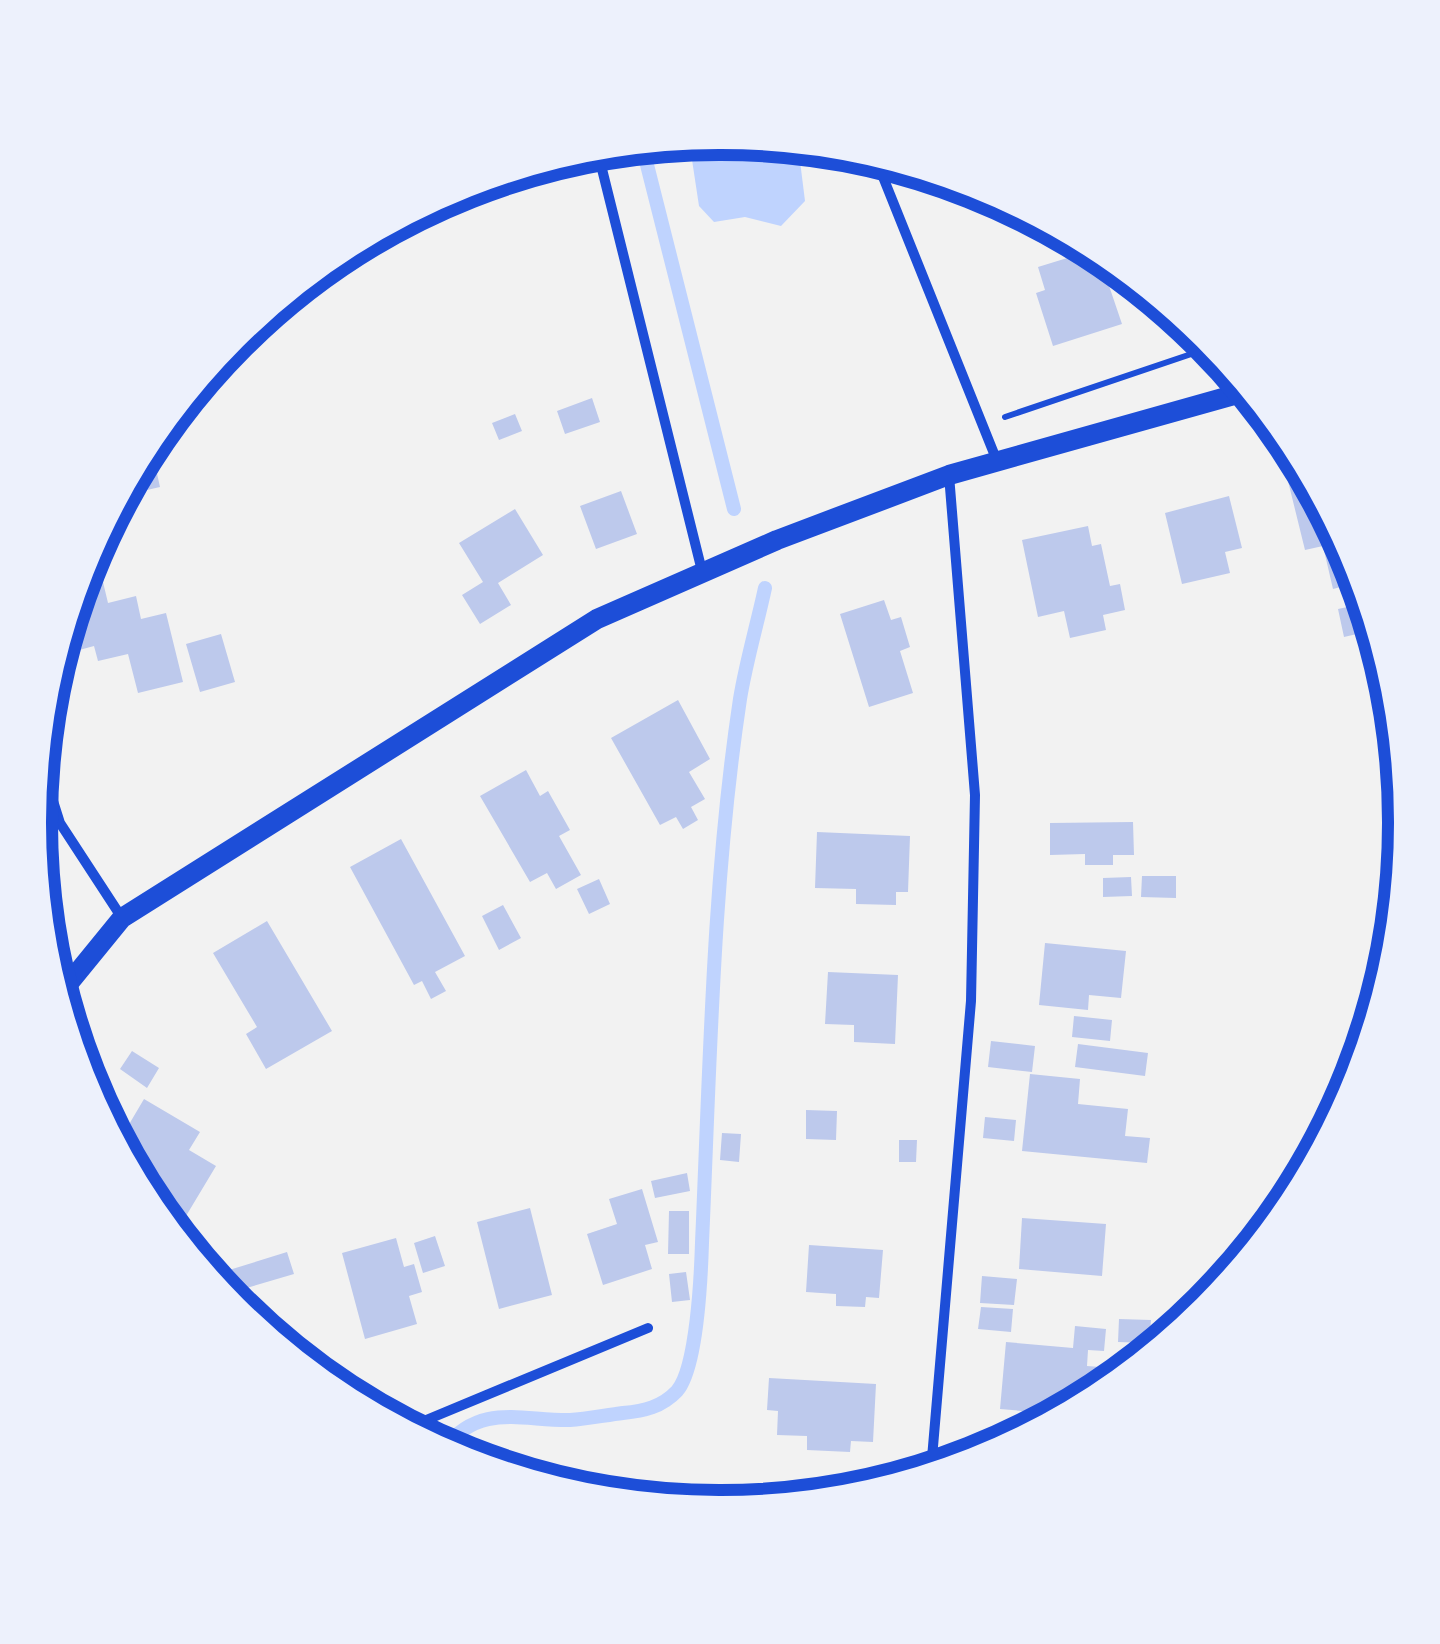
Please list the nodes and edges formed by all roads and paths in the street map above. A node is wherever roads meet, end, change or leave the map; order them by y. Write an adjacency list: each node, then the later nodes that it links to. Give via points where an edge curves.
1 (601, 165): 8 (street)
2 (882, 175): 5 (street)
3 (1195, 353): 5 (path)
4 (1233, 395): 6 (main road)
5 (982, 424): 6 (street)
6 (997, 461): 7 (main road)
7 (949, 475): 8 (main road); 14 (street, via 976,795 971,1001)
8 (702, 570): 10 (main road, via 597,619)
9 (53, 800): 10 (street)
10 (122, 918): 11 (main road)
11 (70, 975)
12 (648, 1328): 13 (street)
13 (425, 1421)
14 (932, 1455)

